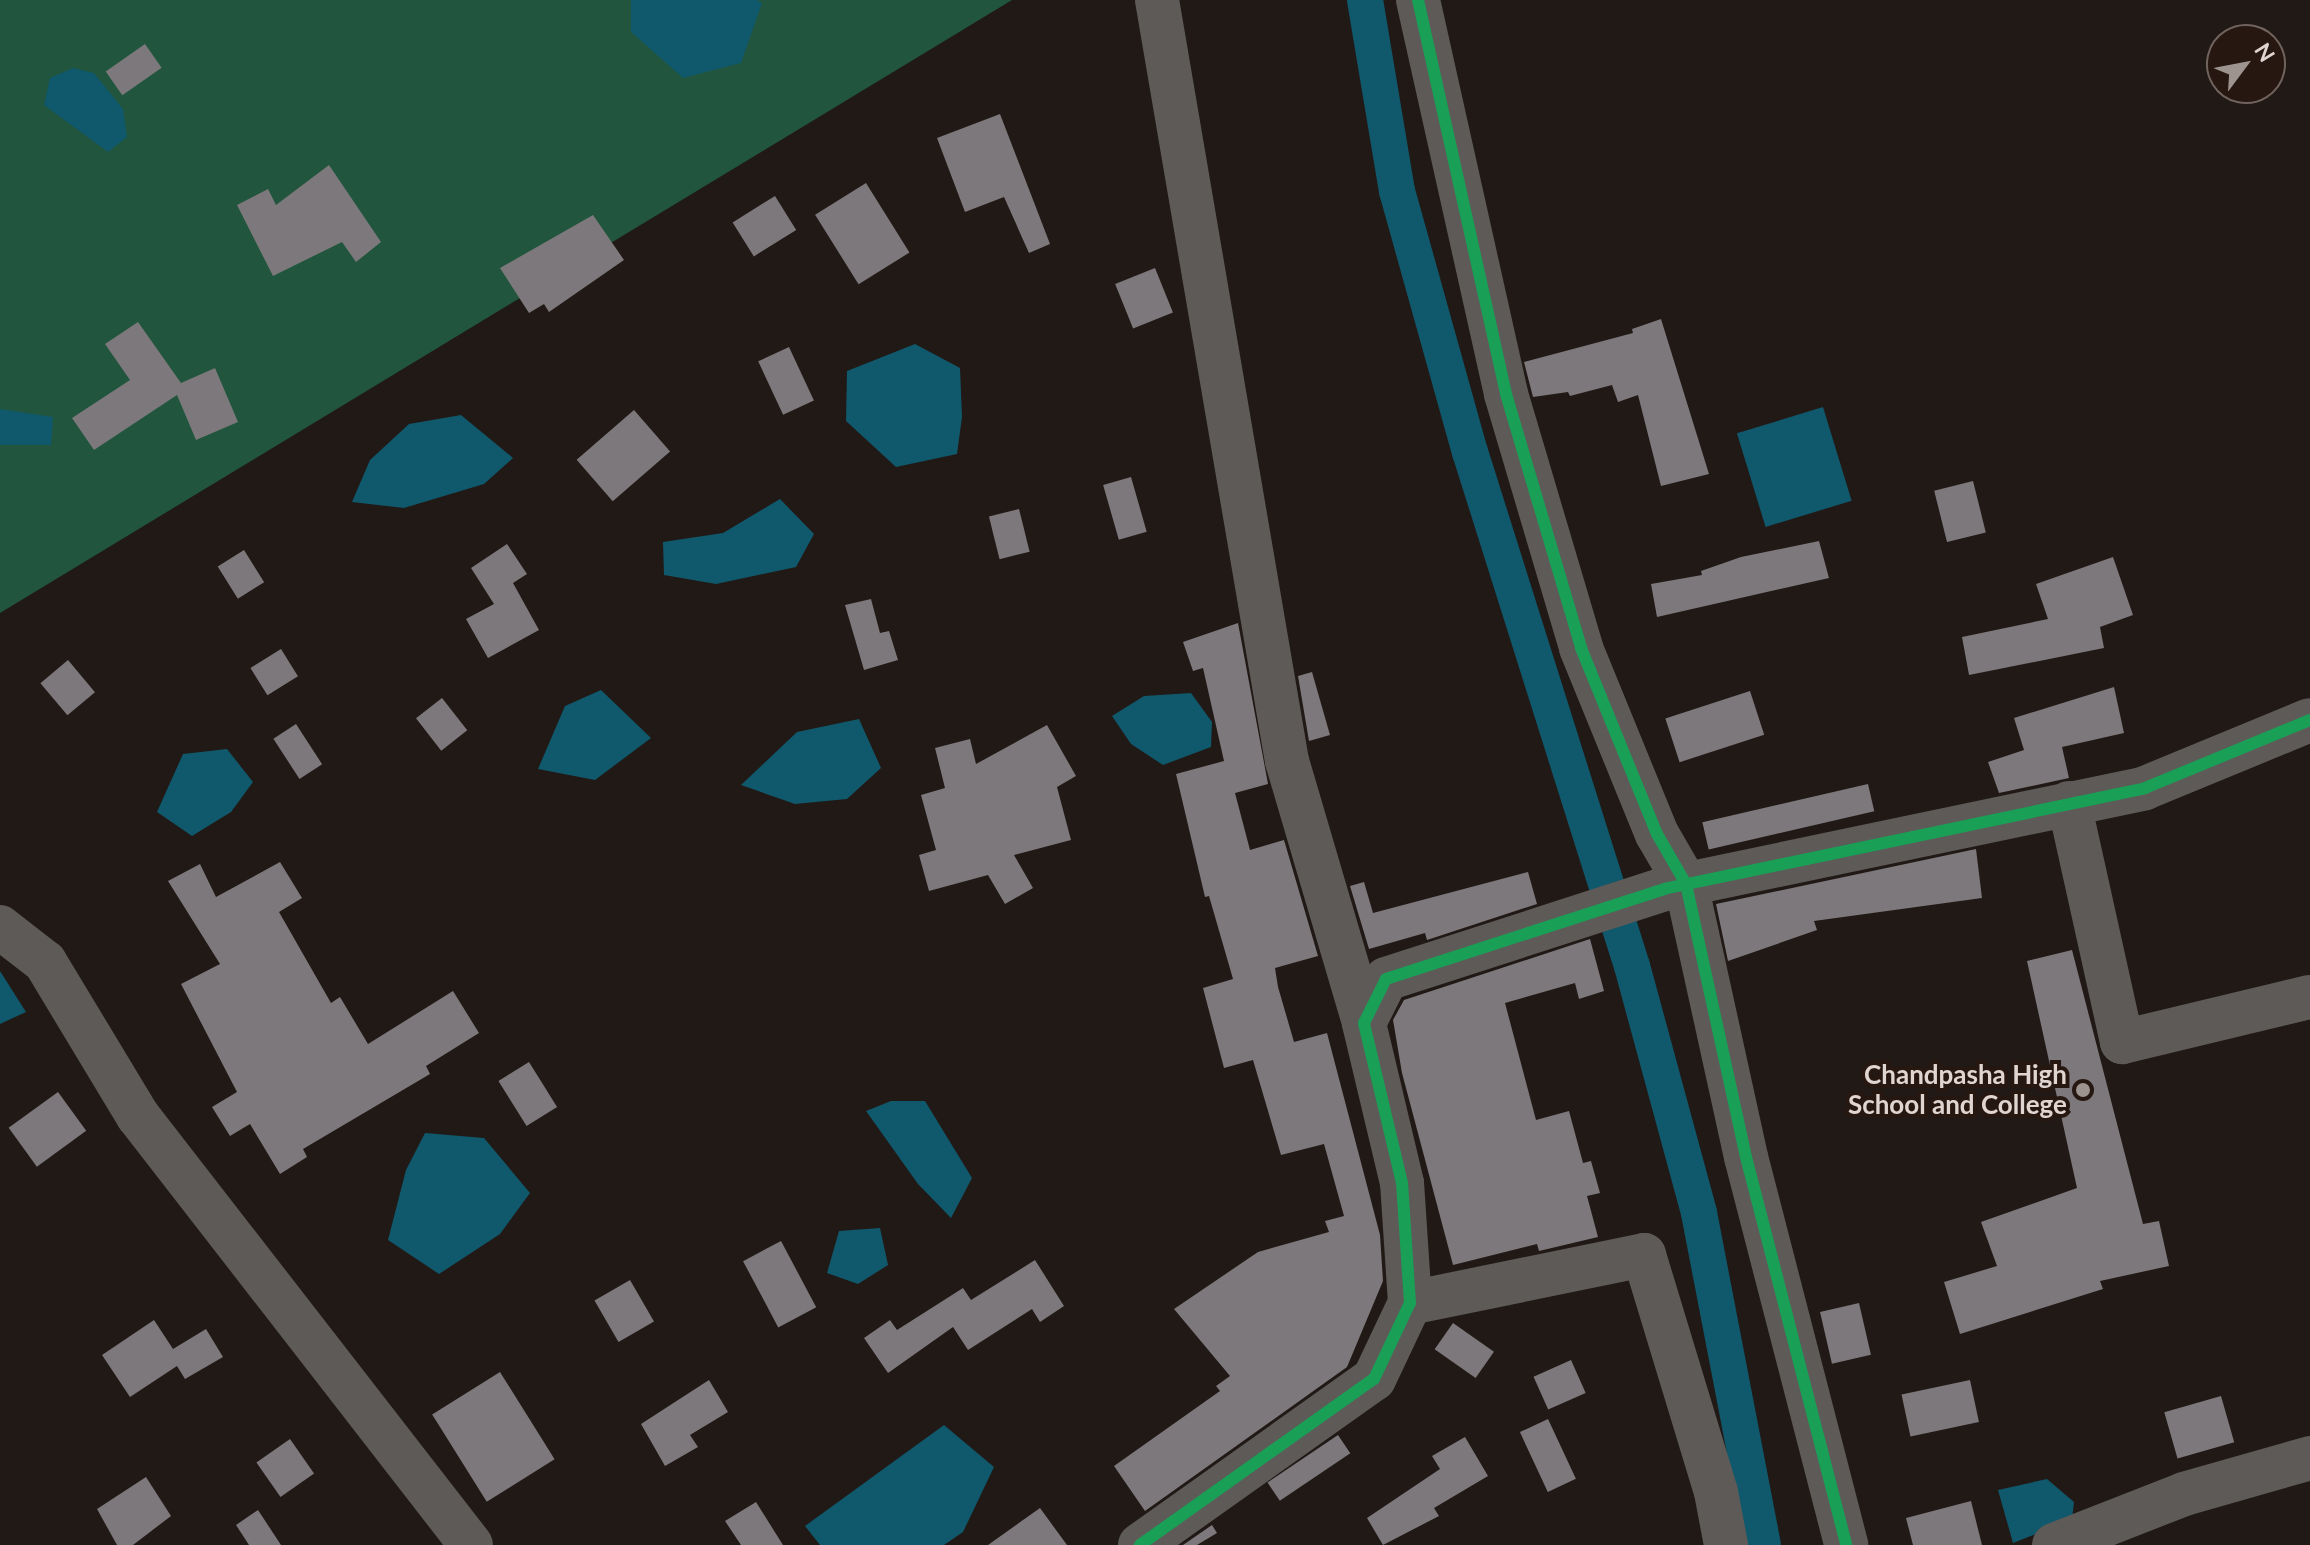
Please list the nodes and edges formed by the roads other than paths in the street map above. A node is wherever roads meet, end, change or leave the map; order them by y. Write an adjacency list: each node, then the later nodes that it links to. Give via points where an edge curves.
1 (1157, 0): 8 (street, via 1287,761)
2 (1418, 0): 5 (street, via 1506,394 1581,648)
3 (2310, 720): 4 (street, via 2145,788)
4 (2069, 803): 5 (street); 7 (street, via 2122,1042)
5 (1677, 886): 8 (street, via 1386,979); 15 (street)
6 (0, 927): 12 (street, via 45,962 138,1116)
7 (2310, 997)
8 (1364, 1023): 9 (street, via 1402,1183)
9 (1410, 1303): 13 (street, via 1374,1379); 14 (street, via 1644,1255 1716,1492)
10 (2310, 1458): 11 (street, via 2184,1494)
11 (2079, 1540)
12 (471, 1545)
13 (1140, 1545)
14 (1726, 1545)
15 (1846, 1545)

